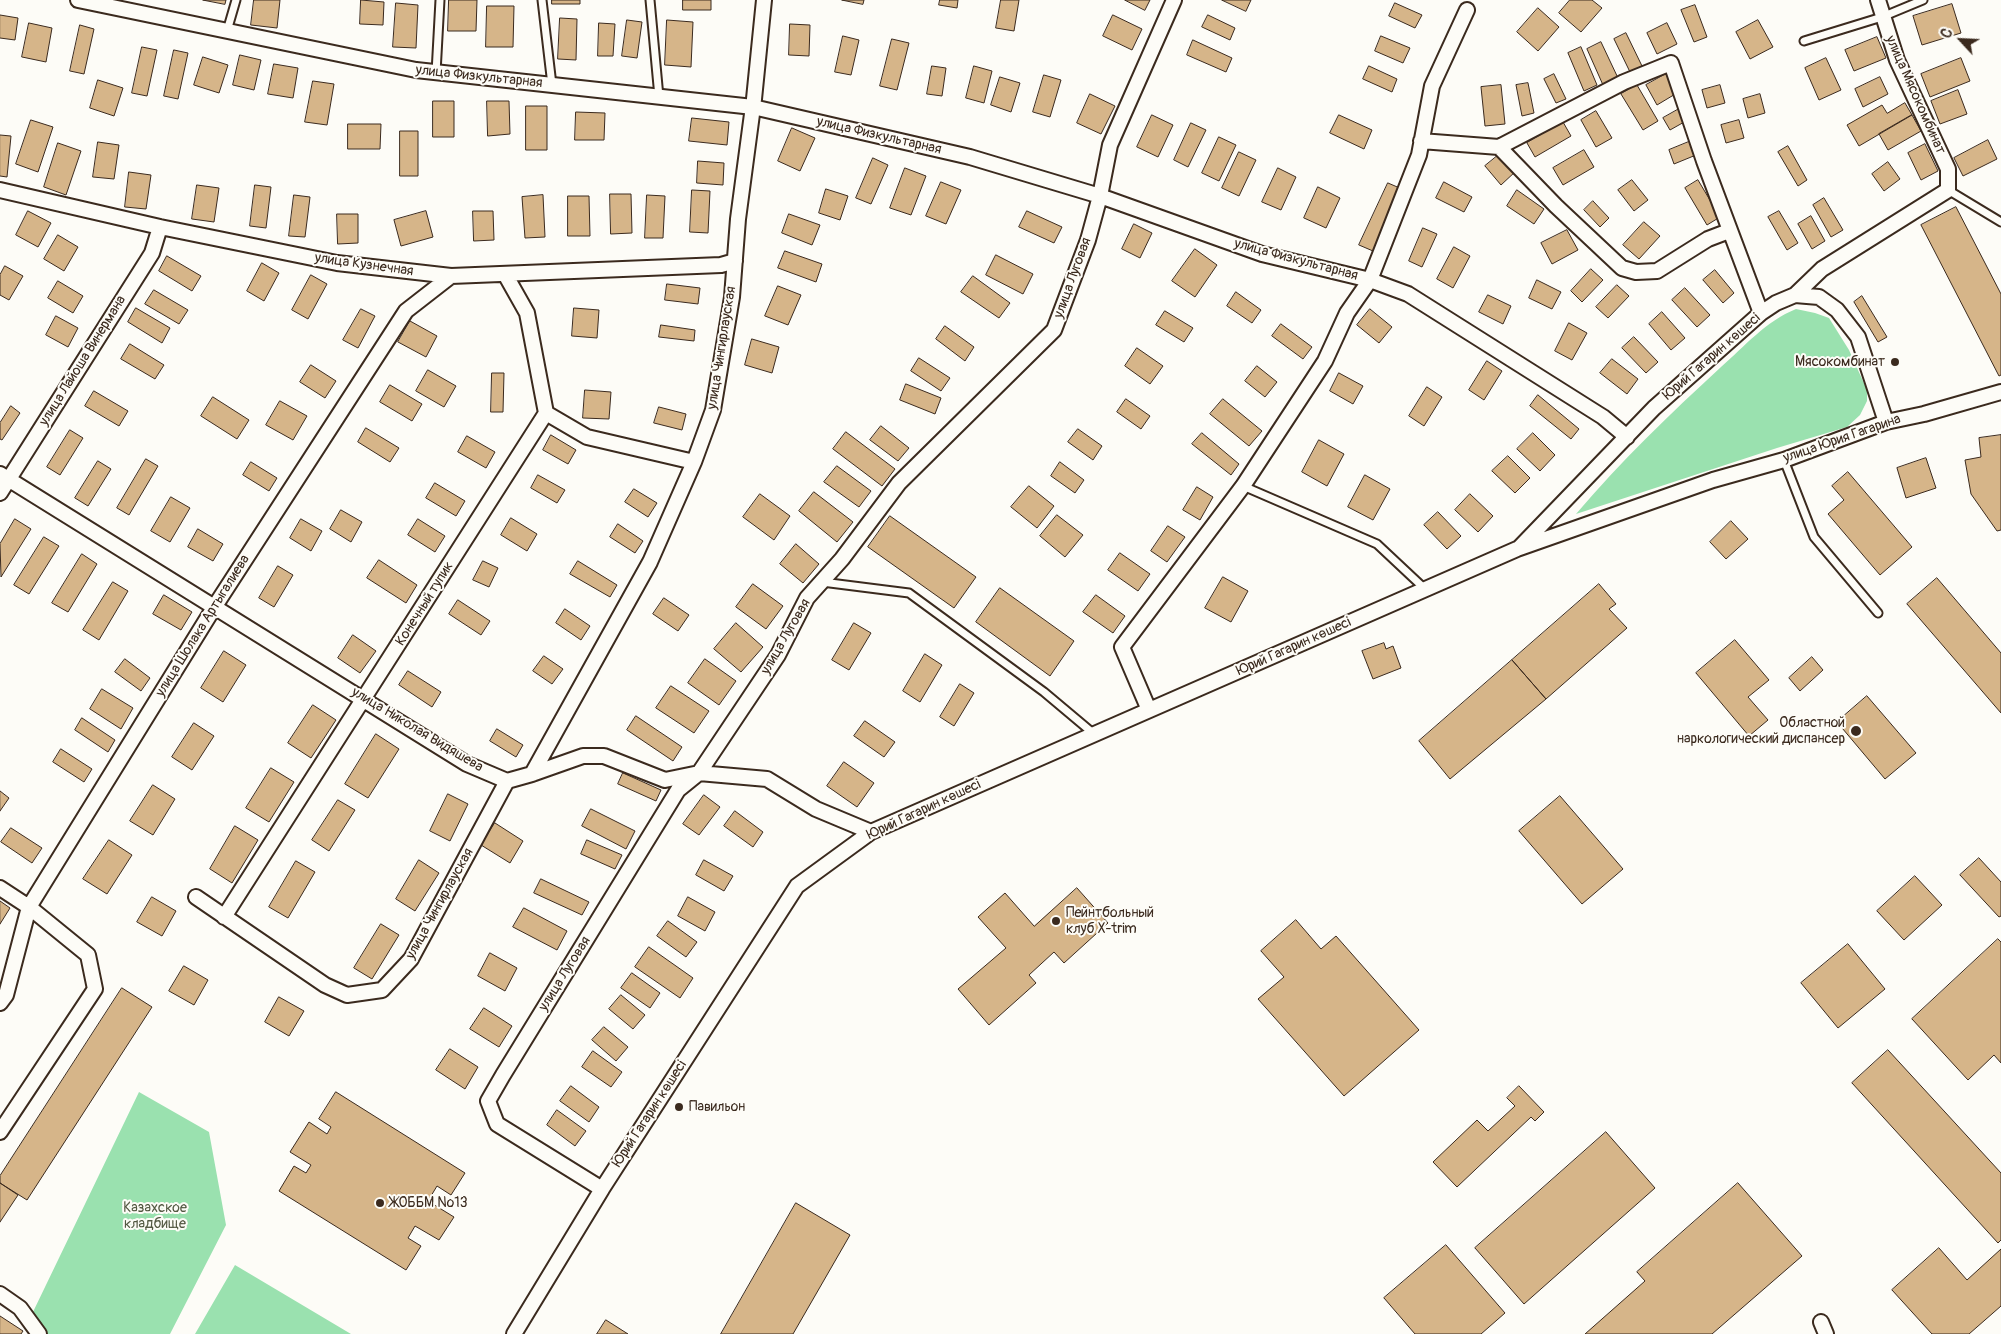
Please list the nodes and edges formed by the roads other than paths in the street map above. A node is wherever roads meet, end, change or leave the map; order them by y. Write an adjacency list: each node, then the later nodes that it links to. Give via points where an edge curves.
1 (78, 0): 12 (street, улица Физкультарная)
2 (236, 0): 12 (lane)
3 (440, 0): 14 (lane)
4 (542, 0): 15 (lane)
5 (650, 0): 16 (lane)
6 (764, 0): 17 (street, улица Чингирлауская)
7 (1174, 0): 22 (street, улица Луговая, via 1110,145)
8 (1878, 0): 11 (street, улица Мясокомбинат)
9 (1923, 0): 11 (lane)
10 (1466, 10): 18 (street, via 1432,86)
11 (1882, 17): 13 (lane); 21 (street, улица Мясокомбинат, via 1948,169)
12 (227, 32): 14 (street, улица Физкультарная)
13 (1804, 42)
14 (436, 73): 15 (street, улица Физкультарная)
15 (552, 85): 16 (street, улица Физкультарная)
16 (659, 97): 17 (street, улица Физкультарная)
17 (753, 107): 22 (street, улица Физкультарная, via 970,157); 26 (street, улица Чингирлауская)
18 (1421, 141): 19 (street); 29 (street)
19 (1500, 147): 25 (street, via 1622,268 1636,272 1657,271 1708,239); 25 (street, via 1624,82 1671,63)
20 (0, 190): 24 (street, улица Кузнечная)
21 (1948, 190): 23 (lane); 30 (street, via 1822,269)
22 (1100, 196): 29 (street, улица Физкультарная, via 1262,254); 43 (street, улица Луговая, via 1088,240 1054,330 899,484)
23 (2001, 222)
24 (160, 227): 28 (street, улица Кузнечная, via 337,263); 38 (street, улица Лайоша Винермана, via 152,253)
25 (1729, 231): 31 (street)
26 (735, 261): 27 (street, улица Кузнечная, via 721,265); 37 (street, улица Чингирлауская, via 713,410)
27 (505, 274): 28 (street, улица Кузнечная); 33 (street, via 527,313)
28 (451, 276): 45 (street, улица Шолака Артыгалиева, via 406,311)
29 (1370, 280): 35 (street, улица Физкультарная, via 1408,294 1603,417); 40 (street, via 1347,313 1325,361)
30 (1795, 296): 31 (street, Юрий Гагарин көшесі); 34 (street, Юрий Гагарин көшесі, via 1819,297 1837,310 1858,337)
31 (1761, 313): 35 (street, Юрий Гагарин көшесі)
32 (2001, 392): 34 (street, улица Юрия Гагарина)
33 (546, 413): 37 (street, via 587,436); 47 (street, Конечный тупик)
34 (1886, 422): 36 (street, улица Юрия Гагарина)
35 (1626, 437): 42 (street, Юрий Гагарин көшесі)
36 (1784, 460): 39 (street, улица Юрия Гагарина); 46 (lane, via 1814,537)
37 (694, 462): 50 (street, улица Чингирлауская, via 650,562)
38 (4, 476): 41 (street, улица Лайоша Винермана); 45 (street, улица Николая Видяшева)
39 (1713, 480): 42 (street, Юрий Гагарин көшесі)
40 (1243, 486): 44 (lane, via 1377,544); 48 (street, via 1122,647)
41 (0, 493)
42 (1517, 549): 44 (street, Юрий Гагарин көшесі)
43 (822, 582): 49 (lane, via 909,593 1044,692); 51 (street, улица Луговая, via 807,598 778,654)
44 (1425, 590): 48 (street, Юрий Гагарин көшесі)
45 (215, 606): 47 (street, улица Николая Видяшева); 56 (street, улица Шолака Артыгалиева)
46 (1878, 613)
47 (365, 698): 52 (street, улица Николая Видяшева, via 467,764); 57 (street, Конечный тупик)
48 (1149, 710): 49 (street, Юрий Гагарин көшесі)
49 (1094, 734): 53 (street, Юрий Гагарин көшесі)
50 (532, 774): 51 (street, via 583,756 604,756 665,780); 52 (street)
51 (699, 774): 53 (street, via 767,778 816,809); 60 (street, улица Луговая, via 678,790 488,1101 497,1124)
52 (506, 781): 57 (street, улица Чингирлауская, via 411,959 382,990 347,995 325,985)
53 (871, 832): 60 (street, Юрий Гагарин көшесі, via 797,886)
54 (0, 888): 56 (street)
55 (196, 897): 57 (street, улица Чингирлауская)
56 (30, 907): 58 (street, улица Шолака Артыгалиева, via 6,995); 59 (street, via 88,955 96,989)
57 (224, 917)
58 (0, 1004)
59 (0, 1132)
60 (602, 1189): 63 (street, Юрий Гагарин көшесі)
61 (0, 1294): 62 (street, via 20,1308)
62 (39, 1334)
63 (514, 1334)

